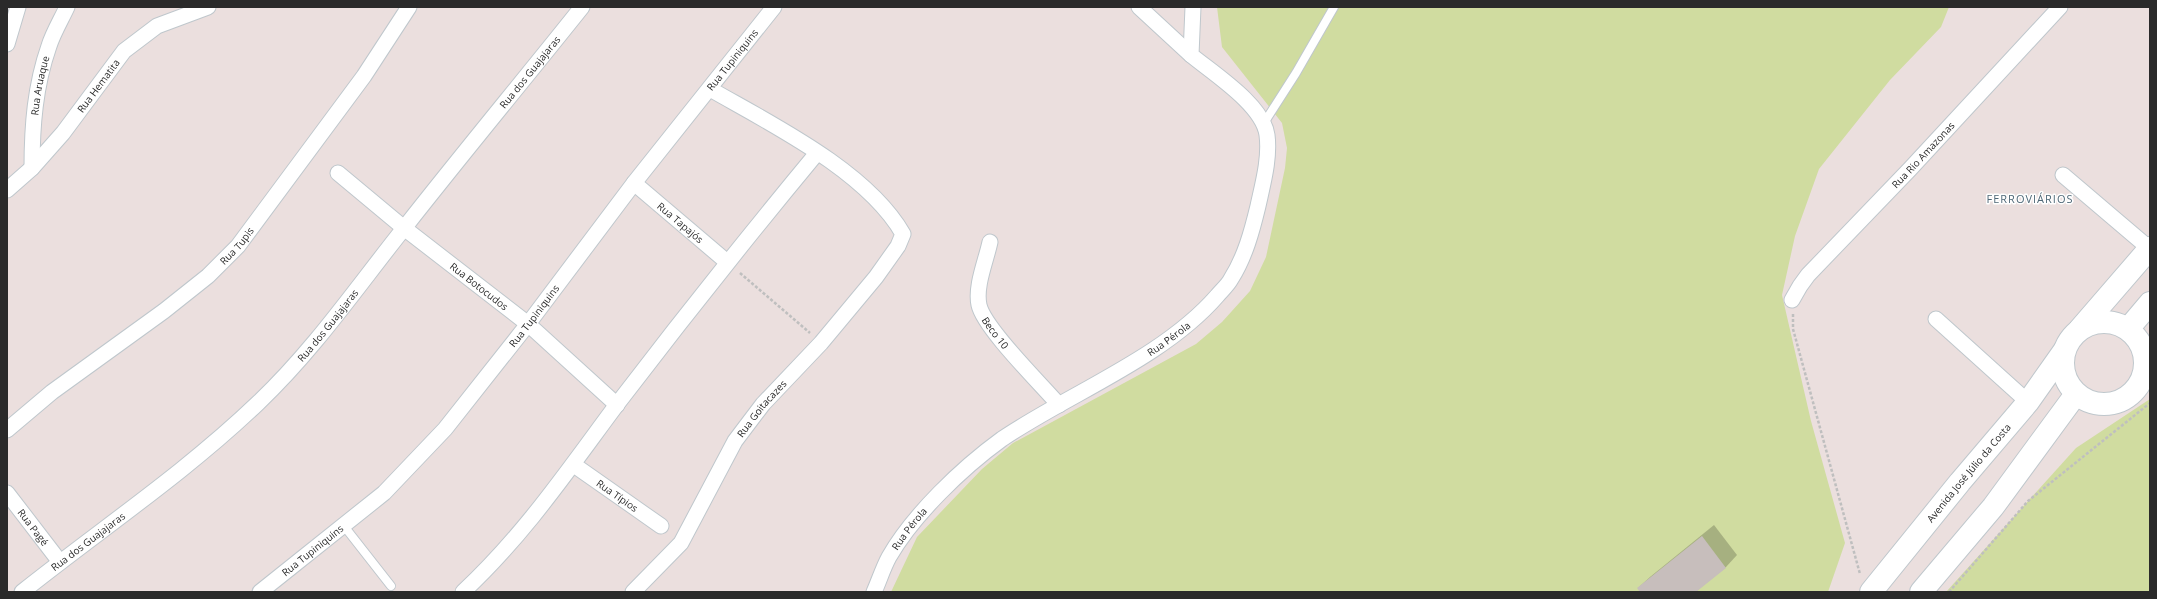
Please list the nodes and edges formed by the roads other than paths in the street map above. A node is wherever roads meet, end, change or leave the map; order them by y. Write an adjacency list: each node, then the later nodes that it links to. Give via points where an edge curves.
1 (18, 7): 11 (street)
2 (67, 7): 16 (street, Rua Aruaque, via 49,45 36,93 32,129)
3 (208, 7): 16 (street, Rua Hematita, via 157,26 124,51 63,132)
4 (409, 7): 37 (street, Rua Tupis, via 355,88 238,246 208,276 52,392)
5 (774, 7): 13 (street, Rua Tupiniquins)
6 (1139, 7): 12 (street, Rua Pérola)
7 (1193, 7): 12 (street)
8 (1334, 7): 14 (lane)
9 (2057, 8): 25 (street, Rua Rio Amazonas, via 1910,170 1808,275)
10 (579, 10): 21 (street, Rua dos Guajajaras)
11 (7, 44)
12 (1191, 55): 14 (street, Rua Pérola, via 1244,99)
13 (710, 89): 15 (street); 19 (street, Rua Tupiniquins)
14 (1264, 123): 36 (street, Rua Pérola, via 1268,152 1263,184 1251,235 1231,280 1202,314 1160,345)
15 (817, 153): 24 (street); 48 (street, Rua Goitacazes, via 852,178 887,210 903,234 898,246 890,260 821,343 763,404 735,441 681,543)
16 (32, 168): 20 (street, Rua Hematita)
17 (338, 172): 21 (street, Rua Botocudos)
18 (2063, 175): 23 (street)
19 (634, 183): 24 (street, Rua Tapajós); 28 (street, Rua Tupiniquins)
20 (7, 190)
21 (404, 228): 28 (street, Rua Botocudos); 42 (street, Rua dos Guajajaras, via 323,333 259,403 201,454)
22 (990, 242): 36 (street, Beco 10, via 979,288 979,305 984,318)
23 (2150, 248): 30 (main road)
24 (727, 262): 35 (street)
25 (1792, 300)
26 (2150, 303): 29 (main road)
27 (1936, 319): 34 (street)
28 (528, 324): 35 (street, Rua Botocudos); 40 (street, Rua Tupiniquins, via 444,429 384,493)
29 (2128, 329): 30 (main road, via 2115,323 2102,322 2088,325); 32 (main road, via 2139,342)
30 (2076, 332): 31 (main road)
31 (2064, 351): 33 (main road, via 2064,374); 34 (main road, Avenida José Júlio da Costa)
32 (2147, 358): 33 (main road, via 2136,389 2123,400 2107,404 2091,402)
33 (2076, 394): 50 (main road, via 1993,507)
34 (2028, 402): 43 (main road, Avenida José Júlio da Costa, via 1960,482)
35 (617, 405): 38 (street)
36 (1059, 405): 49 (street, Rua Pérola, via 1002,440 962,473 916,517 888,558)
37 (7, 430)
38 (574, 466): 41 (street, Rua Típios); 47 (street, via 492,566)
39 (7, 493): 42 (street, Rua Pagé)
40 (344, 526): 44 (lane); 46 (street, Rua Tupiniquins)
41 (661, 526)
42 (60, 562): 45 (street, Rua dos Guajajaras)
43 (1866, 584)
44 (391, 586)
45 (22, 592)
46 (260, 592)
47 (464, 592)
48 (633, 592)
49 (874, 592)
50 (1921, 592)

